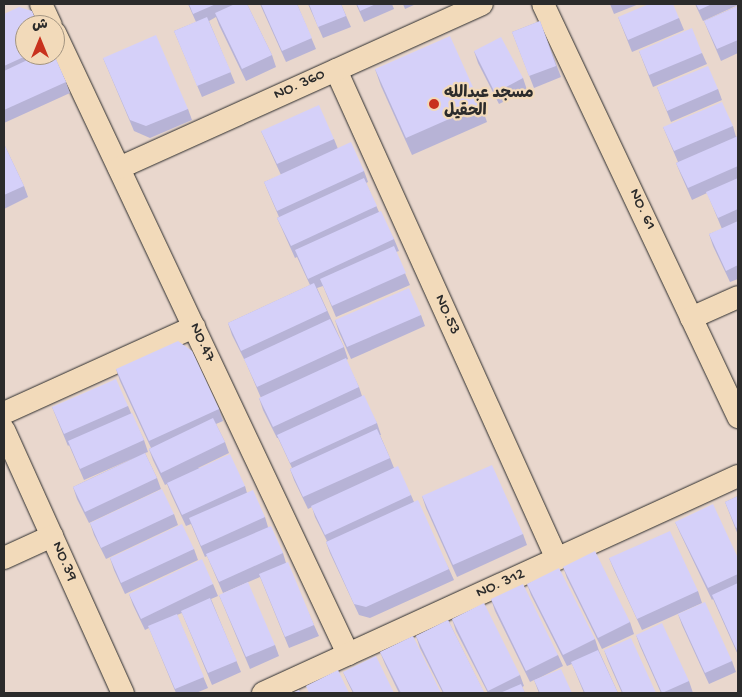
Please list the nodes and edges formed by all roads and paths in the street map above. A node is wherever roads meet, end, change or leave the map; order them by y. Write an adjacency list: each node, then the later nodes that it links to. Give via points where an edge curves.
1 (482, 4): 4 (street, NO. 360)
2 (543, 4): 7 (street, NO. 61)
3 (65, 53): 5 (street, NO.47)
4 (336, 70): 5 (street, NO. 360); 15 (street, NO.53)
5 (119, 168): 8 (street, NO.47)
6 (738, 297): 7 (street)
7 (691, 318): 10 (street, NO. 61)
8 (194, 327): 9 (street); 16 (street, NO.47)
9 (4, 413)
10 (738, 416)
11 (4, 430): 13 (street, NO.39)
12 (738, 476): 15 (street, NO. 312)
13 (52, 536): 14 (street); 17 (street, NO.39)
14 (4, 558)
15 (557, 559): 16 (street, NO. 312)
16 (348, 654): 18 (street, NO. 312)
17 (123, 693)
18 (263, 693)

